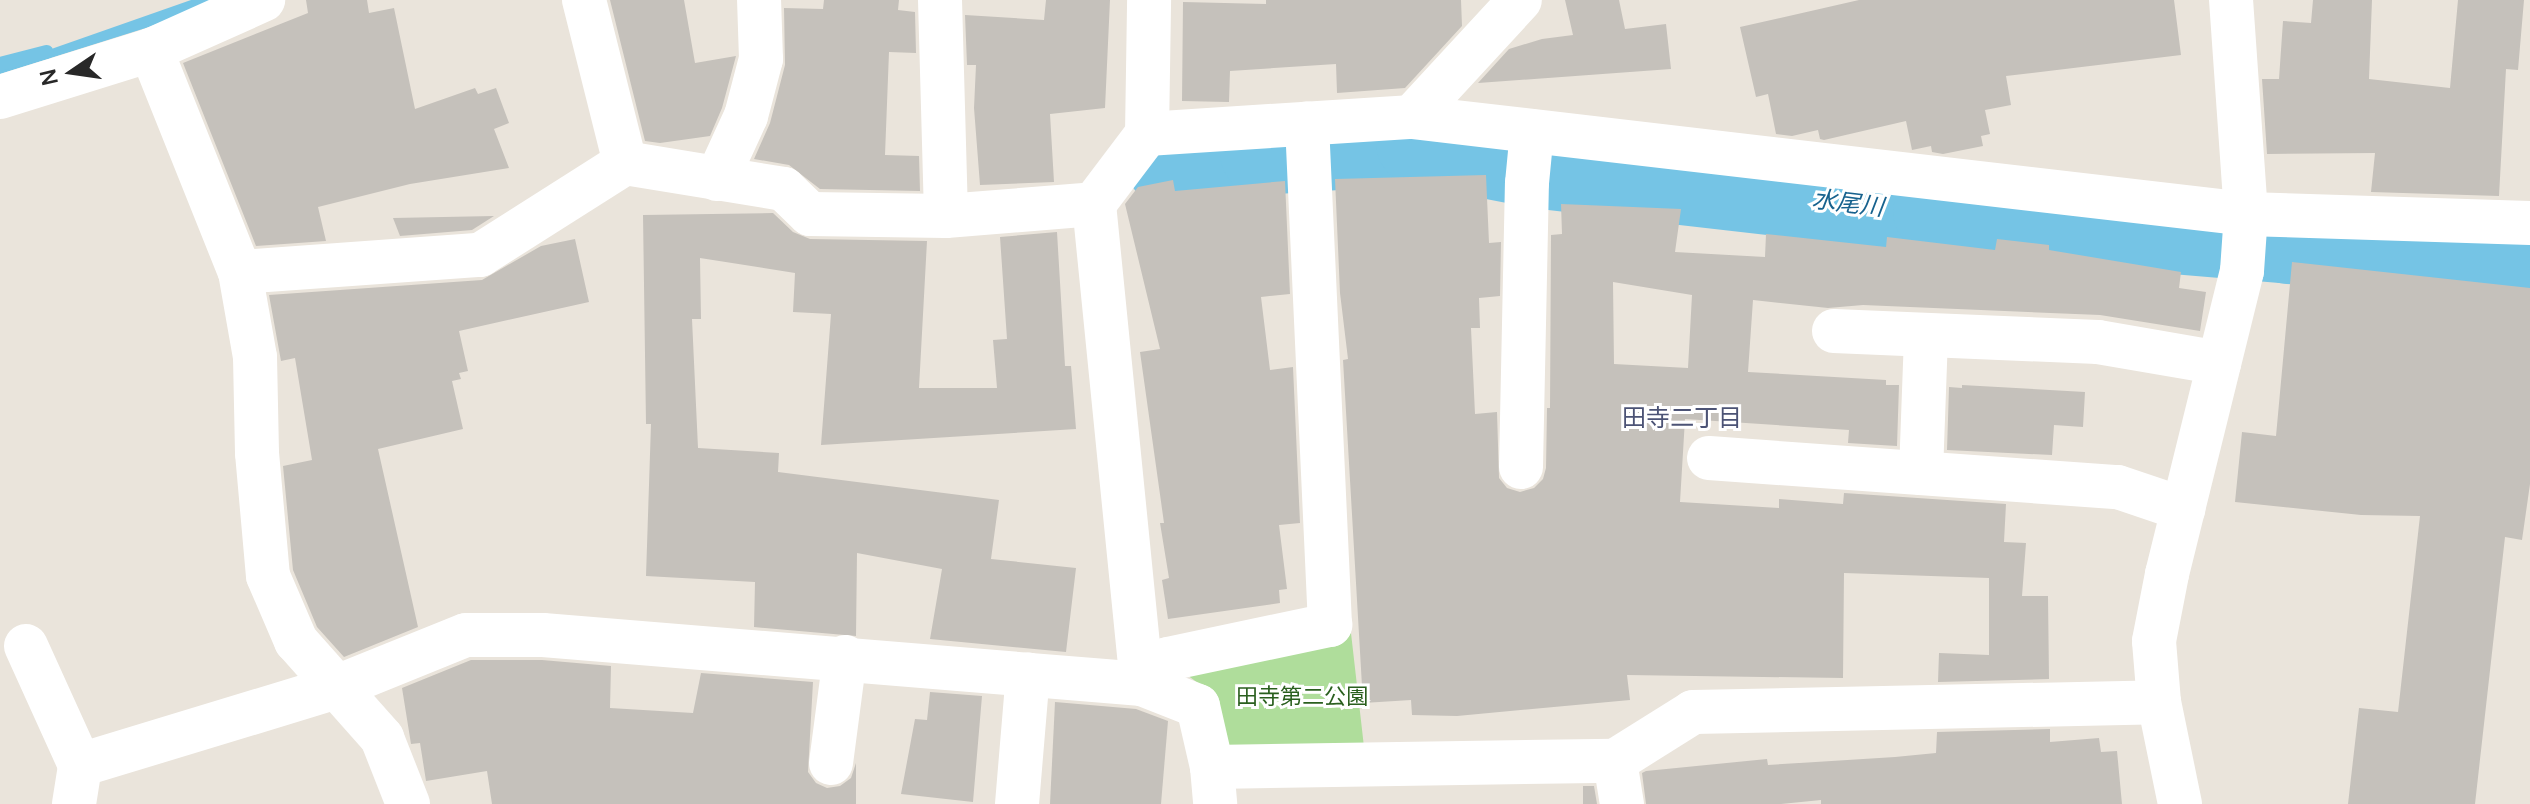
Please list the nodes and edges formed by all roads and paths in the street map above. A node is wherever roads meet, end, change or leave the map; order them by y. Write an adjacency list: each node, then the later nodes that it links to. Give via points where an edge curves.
1 (263, 0): 8 (street)
2 (584, 0): 14 (street)
3 (759, 0): 15 (street, via 761,59 746,116)
4 (940, 0): 17 (street)
5 (1149, 0): 13 (street)
6 (1520, 0): 10 (street)
7 (2231, 0): 18 (street)
8 (151, 50): 9 (street); 20 (street)
9 (0, 97)
10 (1412, 117): 11 (street); 12 (street)
11 (1307, 124): 13 (street); 31 (street, via 1330,625 1168,659)
12 (1532, 131): 18 (street); 25 (street)
13 (1147, 134): 16 (street)
14 (625, 163): 15 (street); 20 (street, via 480,255)
15 (717, 179): 17 (street, via 784,189 810,214)
16 (1094, 204): 17 (street); 31 (street)
17 (946, 216)
18 (2246, 219): 19 (street); 23 (street, via 2242,271)
19 (2530, 223)
20 (240, 272): 32 (street, via 255,357 268,576 296,641)
21 (1834, 331): 22 (street)
22 (1926, 335): 23 (street, via 2098,342); 26 (street)
23 (2219, 363): 27 (street)
24 (1709, 458): 26 (street)
25 (1521, 467)
26 (1921, 473): 27 (street, via 2118,487)
27 (2183, 509): 33 (street, via 2154,641)
28 (26, 646): 36 (street)
29 (845, 657): 30 (street); 32 (street, via 543,635 466,635); 35 (street)
30 (1028, 674): 31 (street); 39 (street)
31 (1142, 684): 37 (street, via 1198,706)
32 (337, 687): 36 (street); 38 (street, via 382,738)
33 (2159, 702): 34 (street, via 1693,712); 41 (street)
34 (1615, 761): 37 (street); 40 (street)
35 (831, 763)
36 (77, 784)
37 (1214, 786)
38 (408, 804)
39 (1017, 804)
40 (1622, 804)
41 (2180, 804)

